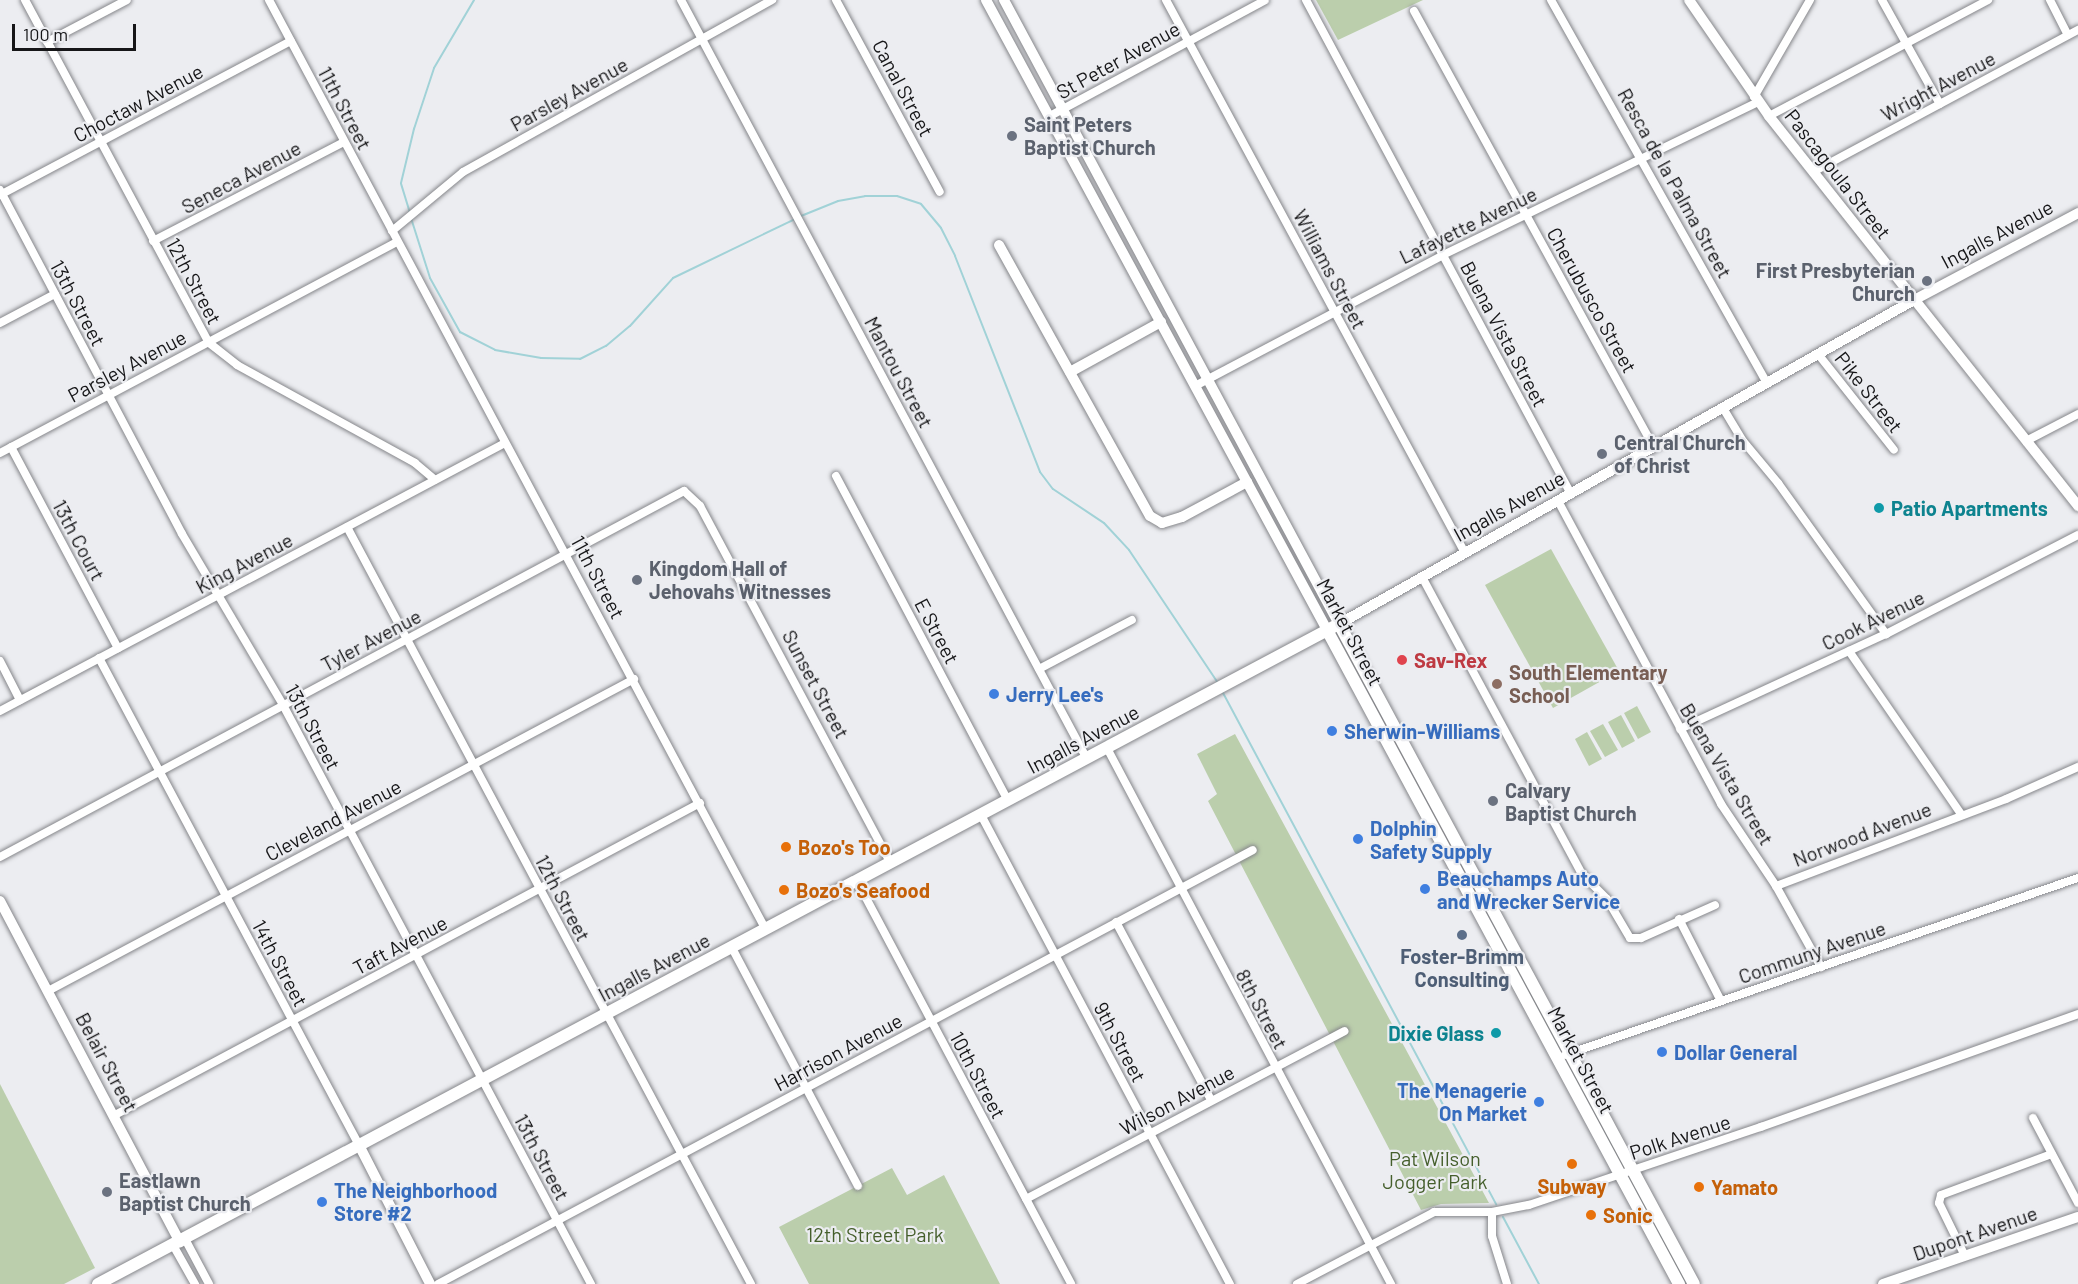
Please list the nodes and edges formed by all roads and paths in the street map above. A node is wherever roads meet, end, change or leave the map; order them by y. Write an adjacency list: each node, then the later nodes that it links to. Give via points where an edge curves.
1 (25, 0): 24 (street, 12th Street)
2 (127, 0): 24 (street)
3 (269, 0): 23 (street, 11th Street)
4 (681, 0): 21 (street, Mantou Street)
5 (772, 0): 21 (street, Parsley Avenue)
6 (836, 0): 35 (street, Canal Street)
7 (986, 0): 29 (street, Market Street)
8 (1004, 0): 28 (street, Market Street)
9 (1166, 0): 22 (street, Williams Street)
10 (1265, 0): 22 (street, St Peter Avenue)
11 (1306, 0): 43 (street, Buena Vista Street)
12 (1551, 0): 33 (street, Resca de la Palma Street)
13 (1689, 0): 26 (street, Pascagoula Street)
14 (1810, 0): 26 (street)
15 (1882, 0): 25 (street)
16 (1988, 0): 25 (street)
17 (2050, 0): 20 (street)
18 (1414, 10): 38 (street, Cherubusco Street)
19 (2078, 30): 20 (street, Wright Avenue)
20 (2068, 35): 27 (street, Wright Avenue)
21 (702, 39): 39 (street, Parsley Avenue, via 463,172); 85 (street, Mantou Street)
22 (1188, 40): 28 (street, St Peter Avenue); 46 (street, Williams Street)
23 (291, 41): 31 (street, Choctaw Avenue); 32 (street, 11th Street)
24 (47, 42): 31 (street, 12th Street)
25 (1906, 44): 27 (street); 30 (street)
26 (1756, 100): 30 (street, Pascagoula Street); 33 (street, Lafayette Avenue)
27 (1940, 104): 34 (street, Wright Avenue)
28 (1061, 109): 29 (street, St Peter Avenue); 52 (street, Market Street)
29 (1050, 116): 47 (street, Market Street)
30 (1769, 116): 34 (street, Pascagoula Street)
31 (100, 141): 36 (street, Choctaw Avenue); 40 (street, 12th Street)
32 (344, 142): 39 (street, 11th Street); 40 (street, Seneca Avenue)
33 (1644, 159): 38 (street, Lafayette Avenue); 53 (street, Resca de la Palma Street)
34 (1813, 172): 45 (street, Pascagoula Street)
35 (940, 192)
36 (1, 193): 44 (street, 13th Street)
37 (2078, 213): 45 (street, Ingalls Avenue)
38 (1526, 214): 43 (street, Lafayette Avenue); 61 (street, Cherubusco Street)
39 (392, 231): 41 (street, 11th Street)
40 (153, 241): 49 (street, 12th Street)
41 (397, 242): 49 (street, Parsley Avenue); 59 (street, 11th Street, via 450,332)
42 (999, 245): 51 (street)
43 (1443, 255): 46 (street, Lafayette Avenue); 67 (street, Buena Vista Street)
44 (55, 294): 48 (street); 55 (street, 13th Street)
45 (1914, 300): 50 (street, Ingalls Avenue); 58 (street, Pascagoula Street)
46 (1335, 312): 52 (street, Lafayette Avenue); 73 (street, Williams Street)
47 (1161, 322): 51 (street); 54 (street, Market Street)
48 (0, 323)
49 (208, 342): 55 (street, Parsley Avenue); 65 (street, 12th Street, via 237,365 415,463)
50 (1818, 354): 53 (street, Ingalls Avenue); 62 (street, Pike Street)
51 (1070, 372): 66 (street, via 1150,516 1162,523 1182,517)
52 (1207, 380): 54 (street, Lafayette Avenue); 78 (street, Market Street)
53 (1767, 383): 56 (street, Ingalls Avenue)
54 (1195, 386): 66 (street, Market Street)
55 (109, 395): 60 (street, Parsley Avenue); 76 (street, 13th Street)
56 (1724, 408): 61 (street, Ingalls Avenue); 79 (street, via 1743,441 1778,483)
57 (2078, 414): 58 (street)
58 (2026, 441): 69 (street, Pascagoula Street)
59 (503, 444): 65 (street, King Avenue); 74 (street, 11th Street)
60 (11, 447): 63 (street, Parsley Avenue); 81 (street, 13th Court)
61 (1654, 447): 67 (street, Ingalls Avenue)
62 (1894, 450)
63 (0, 453)
64 (836, 476): 96 (street, E Street)
65 (435, 480): 71 (street, King Avenue)
66 (1247, 482): 78 (street, Market Street)
67 (1571, 494): 68 (street, Ingalls Avenue)
68 (1558, 501): 73 (street, Ingalls Avenue); 90 (street, Buena Vista Street)
69 (2078, 506)
70 (630, 522): 74 (street, Tyler Avenue); 103 (street, Sunset Street, via 684,491 693,495)
71 (347, 527): 76 (street, King Avenue); 80 (street, 12th Street)
72 (2078, 535): 79 (street, Cook Avenue)
73 (1465, 553): 75 (street, Ingalls Avenue)
74 (568, 555): 80 (street, Tyler Avenue); 86 (street, 11th Street)
75 (1422, 577): 78 (street, Ingalls Avenue); 112 (street, via 1582,874 1610,904 1630,938 1641,938)
76 (216, 596): 81 (street, King Avenue); 88 (street, 13th Street)
77 (1132, 620): 85 (street)
78 (1333, 627): 91 (main road, Ingalls Avenue); 126 (main road, Market Street)
79 (1886, 634): 82 (street, Cook Avenue)
80 (407, 640): 88 (street, Tyler Avenue); 93 (street, 12th Street)
81 (118, 648): 83 (street, King Avenue)
82 (1849, 651): 90 (street, Cook Avenue); 98 (street)
83 (99, 658): 87 (street, King Avenue); 95 (street, 14th Street)
84 (0, 661): 87 (street)
85 (1039, 669): 92 (street, Mantou Street)
86 (634, 679): 93 (street, Cleveland Avenue); 97 (street, 11th Street)
87 (20, 700): 89 (street, King Avenue)
88 (283, 705): 95 (street, Tyler Avenue); 100 (street, 13th Street)
89 (0, 711)
90 (1680, 729): 106 (street, Buena Vista Street, via 1735,828)
91 (1107, 748): 92 (main road, Ingalls Avenue); 107 (street, 8th Street)
92 (1087, 759): 96 (main road, Ingalls Avenue)
93 (474, 764): 100 (street, Cleveland Avenue); 108 (street, 12th Street)
94 (2078, 767): 98 (street, Norwood Avenue)
95 (159, 772): 102 (street, Tyler Avenue); 109 (street, 14th Street)
96 (1008, 801): 99 (main road, Ingalls Avenue)
97 (700, 803): 108 (street, Taft Avenue); 114 (street, 11th Street)
98 (1961, 814): 106 (street, Norwood Avenue)
99 (981, 815): 103 (main road, Ingalls Avenue); 116 (street, 9th Street)
100 (349, 830): 109 (street, Cleveland Avenue); 117 (street, 13th Street)
101 (1253, 850): 107 (street, Harrison Avenue)
102 (0, 857)
103 (891, 863): 105 (main road, Ingalls Avenue)
104 (2078, 878): 118 (street, Communy Avenue)
105 (857, 881): 114 (main road, Ingalls Avenue); 124 (street, 10th Street)
106 (1776, 886): 118 (street, Buena Vista Street)
107 (1179, 888): 113 (street, Harrison Avenue); 127 (street, 8th Street)
108 (540, 889): 117 (street, Taft Avenue); 122 (street, 12th Street)
109 (225, 897): 119 (street, Cleveland Avenue); 123 (street, 14th Street)
110 (0, 900): 119 (street, Belair Street)
111 (1716, 905): 112 (street)
112 (1679, 919): 120 (street)
113 (1116, 922): 116 (street, Harrison Avenue); 130 (street)
114 (766, 930): 115 (main road, Ingalls Avenue)
115 (732, 948): 122 (main road, Ingalls Avenue); 129 (street)
116 (1055, 954): 124 (street, Harrison Avenue); 133 (street, 9th Street)
117 (416, 955): 123 (street, Taft Avenue); 128 (street, 13th Street)
118 (1821, 967): 120 (street, Communy Avenue)
119 (48, 991): 131 (street, Belair Street)
120 (1721, 1001): 126 (street, Communy Avenue)
121 (2078, 1014): 137 (street, Polk Avenue)
122 (607, 1015): 128 (main road, Ingalls Avenue); 135 (street, 12th Street)
123 (291, 1021): 131 (street, Taft Avenue); 134 (street, 14th Street)
124 (930, 1021): 129 (street, Harrison Avenue); 139 (street, 10th Street)
125 (1344, 1031): 127 (street, Wilson Avenue)
126 (1564, 1055): 137 (main road, Market Street)
127 (1275, 1067): 130 (street, Wilson Avenue); 145 (street, 8th Street)
128 (483, 1081): 134 (main road, Ingalls Avenue); 143 (street, 13th Street)
129 (806, 1088): 135 (street, Harrison Avenue); 138 (street)
130 (1211, 1100): 133 (street, Wilson Avenue)
131 (115, 1115): 144 (street, Belair Street)
132 (2032, 1118): 136 (street)
133 (1150, 1133): 139 (street, Wilson Avenue); 155 (street, 9th Street)
134 (360, 1147): 144 (main road, Ingalls Avenue); 150 (street, 14th Street)
135 (681, 1154): 143 (street, Harrison Avenue); 153 (street, 12th Street)
136 (2052, 1155): 140 (street); 146 (street, via 1941,1195 1939,1203)
137 (1626, 1172): 141 (street, Polk Avenue, via 1529,1205); 159 (main road, Market Street); 160 (main road, Market Street)
138 (858, 1186)
139 (1026, 1199): 154 (street, 10th Street)
140 (2078, 1203)
141 (1492, 1212): 145 (street, Polk Avenue, via 1442,1210); 158 (street, via 1492,1236)
142 (2078, 1217): 146 (street, Dupont Avenue)
143 (557, 1221): 151 (street, Harrison Avenue); 152 (street, 13th Street)
144 (179, 1242): 147 (main road, Ingalls Avenue); 148 (street, Belair Street); 149 (street, Belair Street)
145 (1370, 1245): 156 (street, Polk Avenue); 157 (street, 8th Street)
146 (1965, 1256): 161 (street, Dupont Avenue)
147 (98, 1284)
148 (195, 1284)
149 (209, 1284)
150 (430, 1284)
151 (438, 1284)
152 (591, 1284)
153 (751, 1284)
154 (1071, 1284)
155 (1230, 1284)
156 (1297, 1284)
157 (1391, 1284)
158 (1507, 1284)
159 (1679, 1284)
160 (1694, 1284)
161 (1883, 1284)

